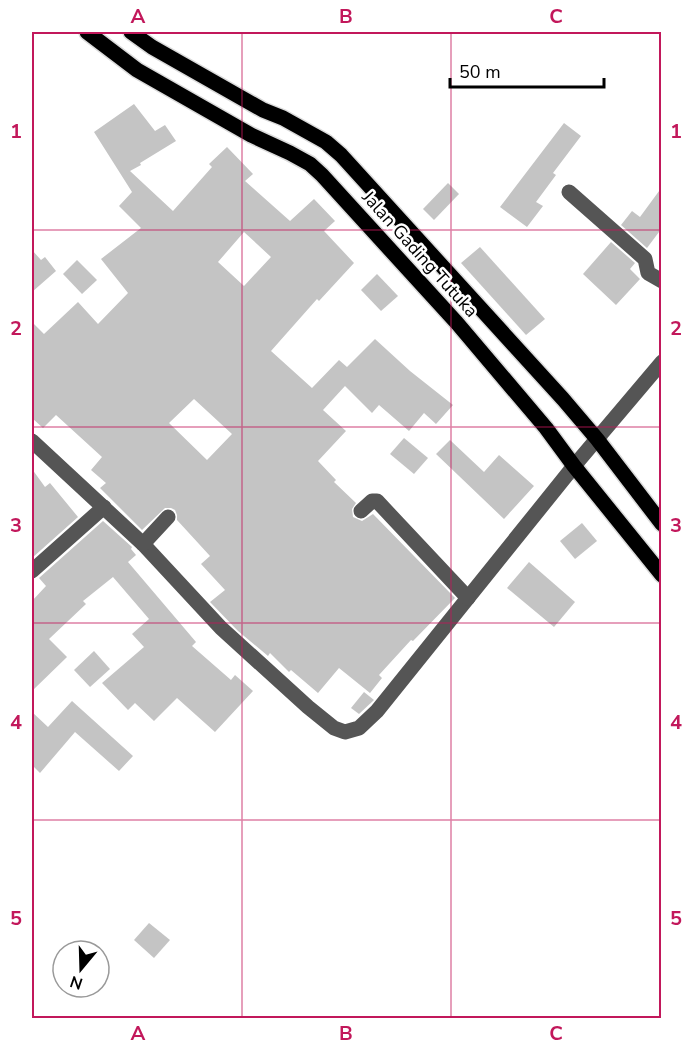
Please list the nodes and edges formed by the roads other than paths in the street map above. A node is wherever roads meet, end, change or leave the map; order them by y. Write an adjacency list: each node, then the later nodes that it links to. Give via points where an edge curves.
1 (87, 32): 8 (main road, Jalan Gading Tutuka, via 137,70 310,164 457,322)
2 (131, 32): 6 (main road, Jalan Gading Tutuka, via 263,110 326,142 341,155)
3 (569, 192): 4 (street, via 645,259 648,273)
4 (662, 281)
5 (662, 362): 6 (street)
6 (597, 439): 8 (street); 12 (main road, Jalan Gading Tutuka)
7 (32, 441): 9 (street)
8 (574, 466): 15 (main road, Jalan Gading Tutuka); 16 (street)
9 (104, 507): 13 (street); 14 (street)
10 (361, 511): 16 (street, via 377,501)
11 (168, 517): 13 (street)
12 (662, 524)
13 (143, 544): 16 (street, via 221,628 308,707 345,732 366,723)
14 (32, 571)
15 (662, 575)
16 (468, 598)

